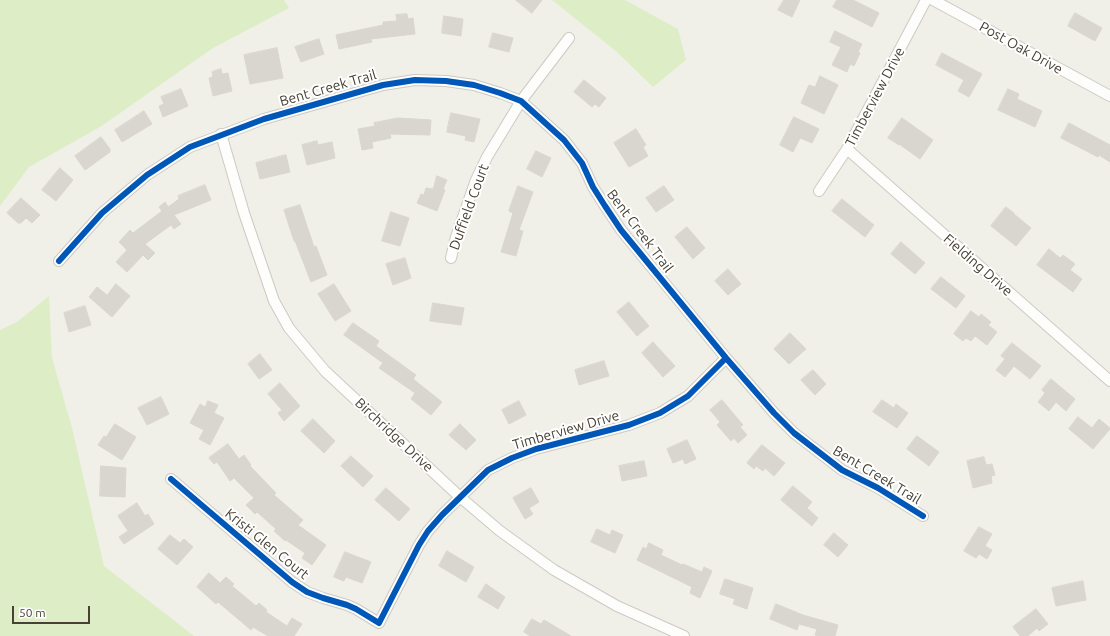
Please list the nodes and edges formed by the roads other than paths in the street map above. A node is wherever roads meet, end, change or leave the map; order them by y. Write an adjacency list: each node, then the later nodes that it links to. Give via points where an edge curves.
1 (926, 0): 7 (street, Timberview Drive)
2 (933, 0): 4 (street, Post Oak Drive)
3 (569, 38): 5 (street, Duffield Court)
4 (1110, 96)
5 (521, 101): 6 (street, Bent Creek Trail, via 474,85 415,80 383,85); 9 (street, Duffield Court, via 476,180); 11 (street, Bent Creek Trail, via 564,140 582,163 593,187 621,230)
6 (221, 134): 10 (street, Bent Creek Trail, via 190,147 147,174 102,213); 14 (street, Birchridge Drive, via 263,271 274,301 289,328 326,371)
7 (847, 149): 8 (street, Timberview Drive); 12 (street, Fielding Drive)
8 (819, 191)
9 (451, 258)
10 (59, 261)
11 (726, 358): 14 (street, Timberview Drive, via 688,396 660,413 629,425 536,449 512,458 488,470); 15 (street, Bent Creek Trail, via 794,433 842,470 878,488)
12 (1110, 381)
13 (171, 479): 16 (street, Kristi Glen Court, via 292,582 307,592 347,605)
14 (460, 497): 16 (street, Timberview Drive, via 428,531 418,546); 17 (street, Birchridge Drive, via 500,531 554,570 617,606)
15 (923, 516)
16 (379, 623)
17 (684, 636)

